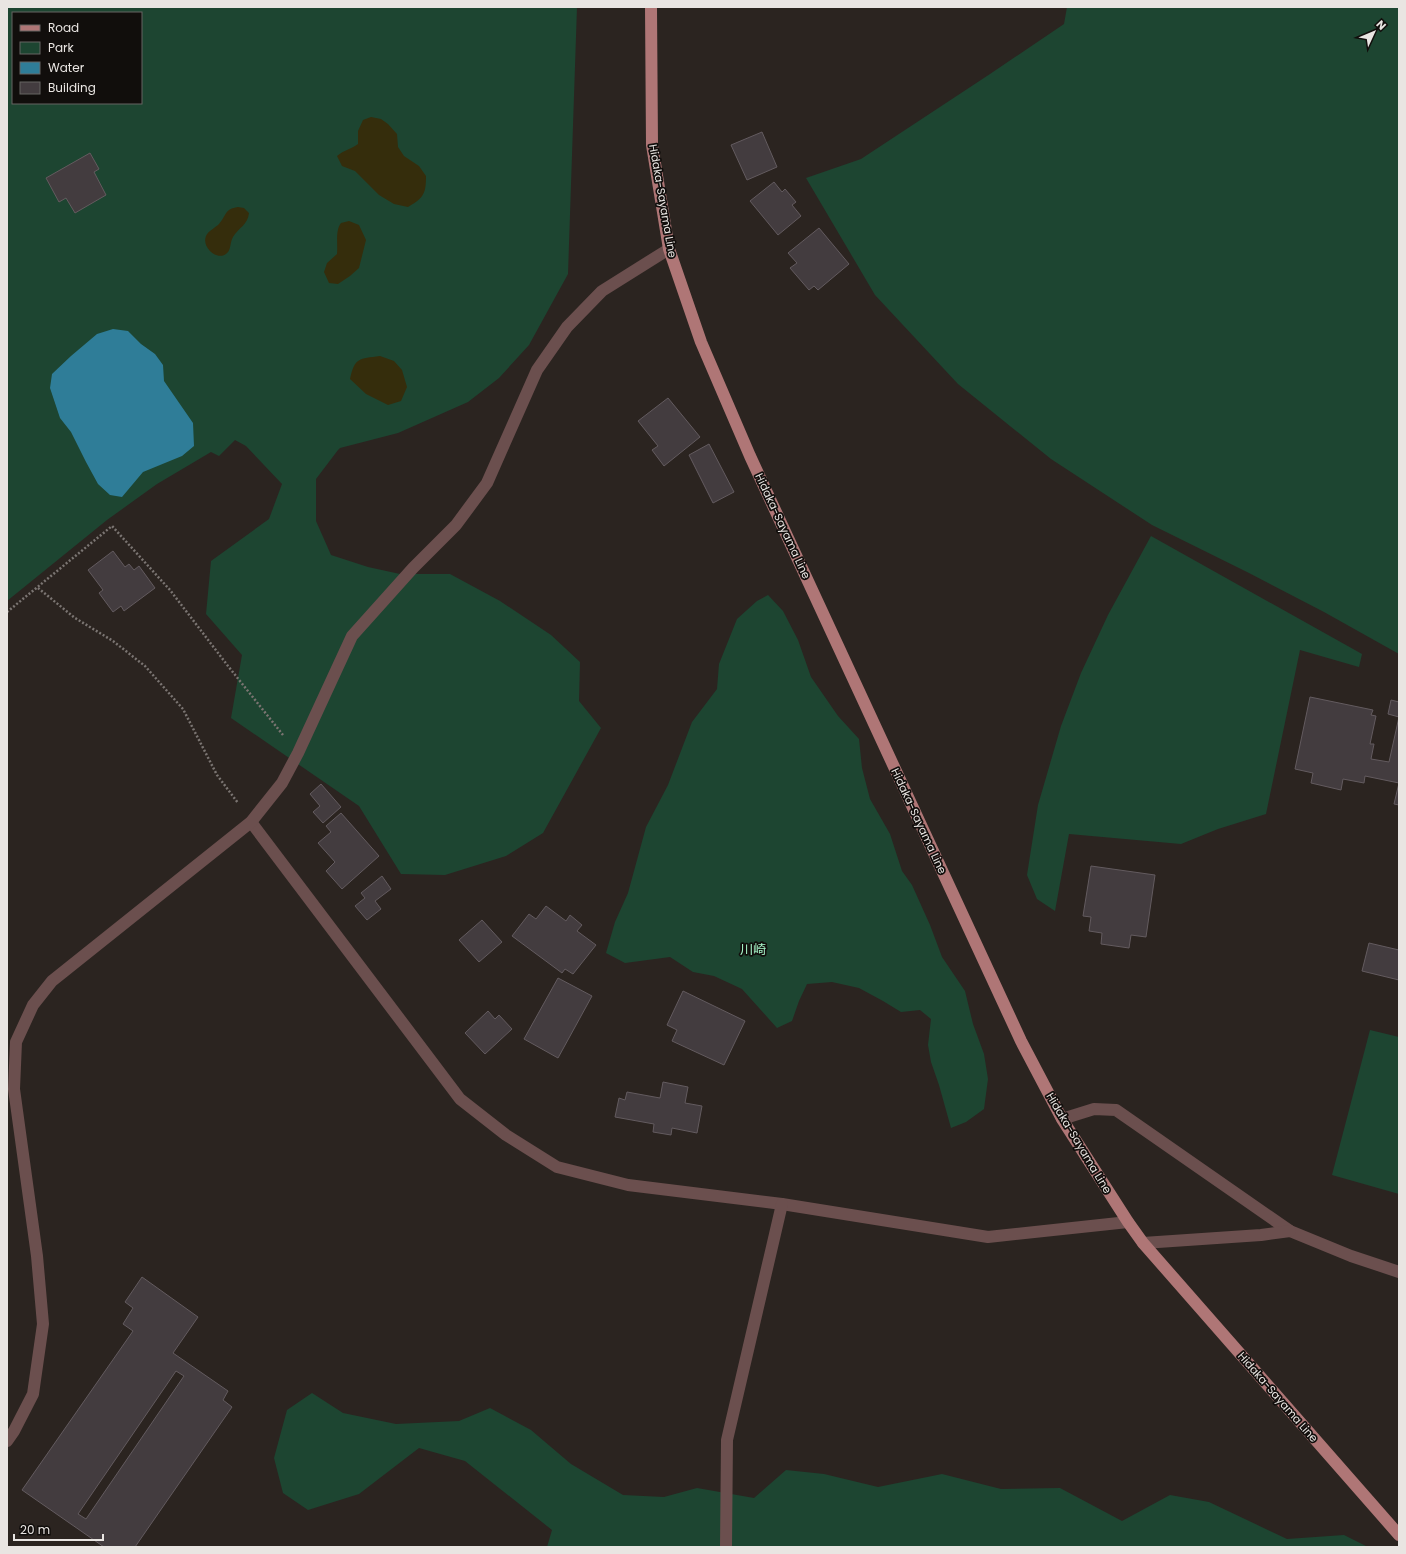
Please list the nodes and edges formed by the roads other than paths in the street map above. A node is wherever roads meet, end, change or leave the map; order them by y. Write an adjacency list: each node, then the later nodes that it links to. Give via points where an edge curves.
1 (651, 7): 2 (main road, Hidaka-Sayama Line, via 652,145)
2 (669, 249): 3 (street, via 602,291 567,327 537,370 487,483 456,525 352,636 282,783); 4 (main road, Hidaka-Sayama Line, via 701,342 750,456 1017,1034)
3 (250, 822): 5 (street, via 460,1099 506,1135 557,1167 628,1185); 10 (street, via 52,981 33,1005 16,1042 14,1089 37,1256 43,1324 33,1394)
4 (1062, 1119): 6 (main road, Hidaka-Sayama Line); 7 (street, via 1094,1109 1116,1110)
5 (782, 1204): 6 (street, via 988,1237); 12 (street, via 727,1440)
6 (1128, 1222): 8 (main road, Hidaka-Sayama Line)
7 (1290, 1231): 8 (street); 9 (street)
8 (1143, 1243): 11 (main road, Hidaka-Sayama Line)
9 (1399, 1272)
10 (7, 1441)
11 (1399, 1535)
12 (726, 1547)

